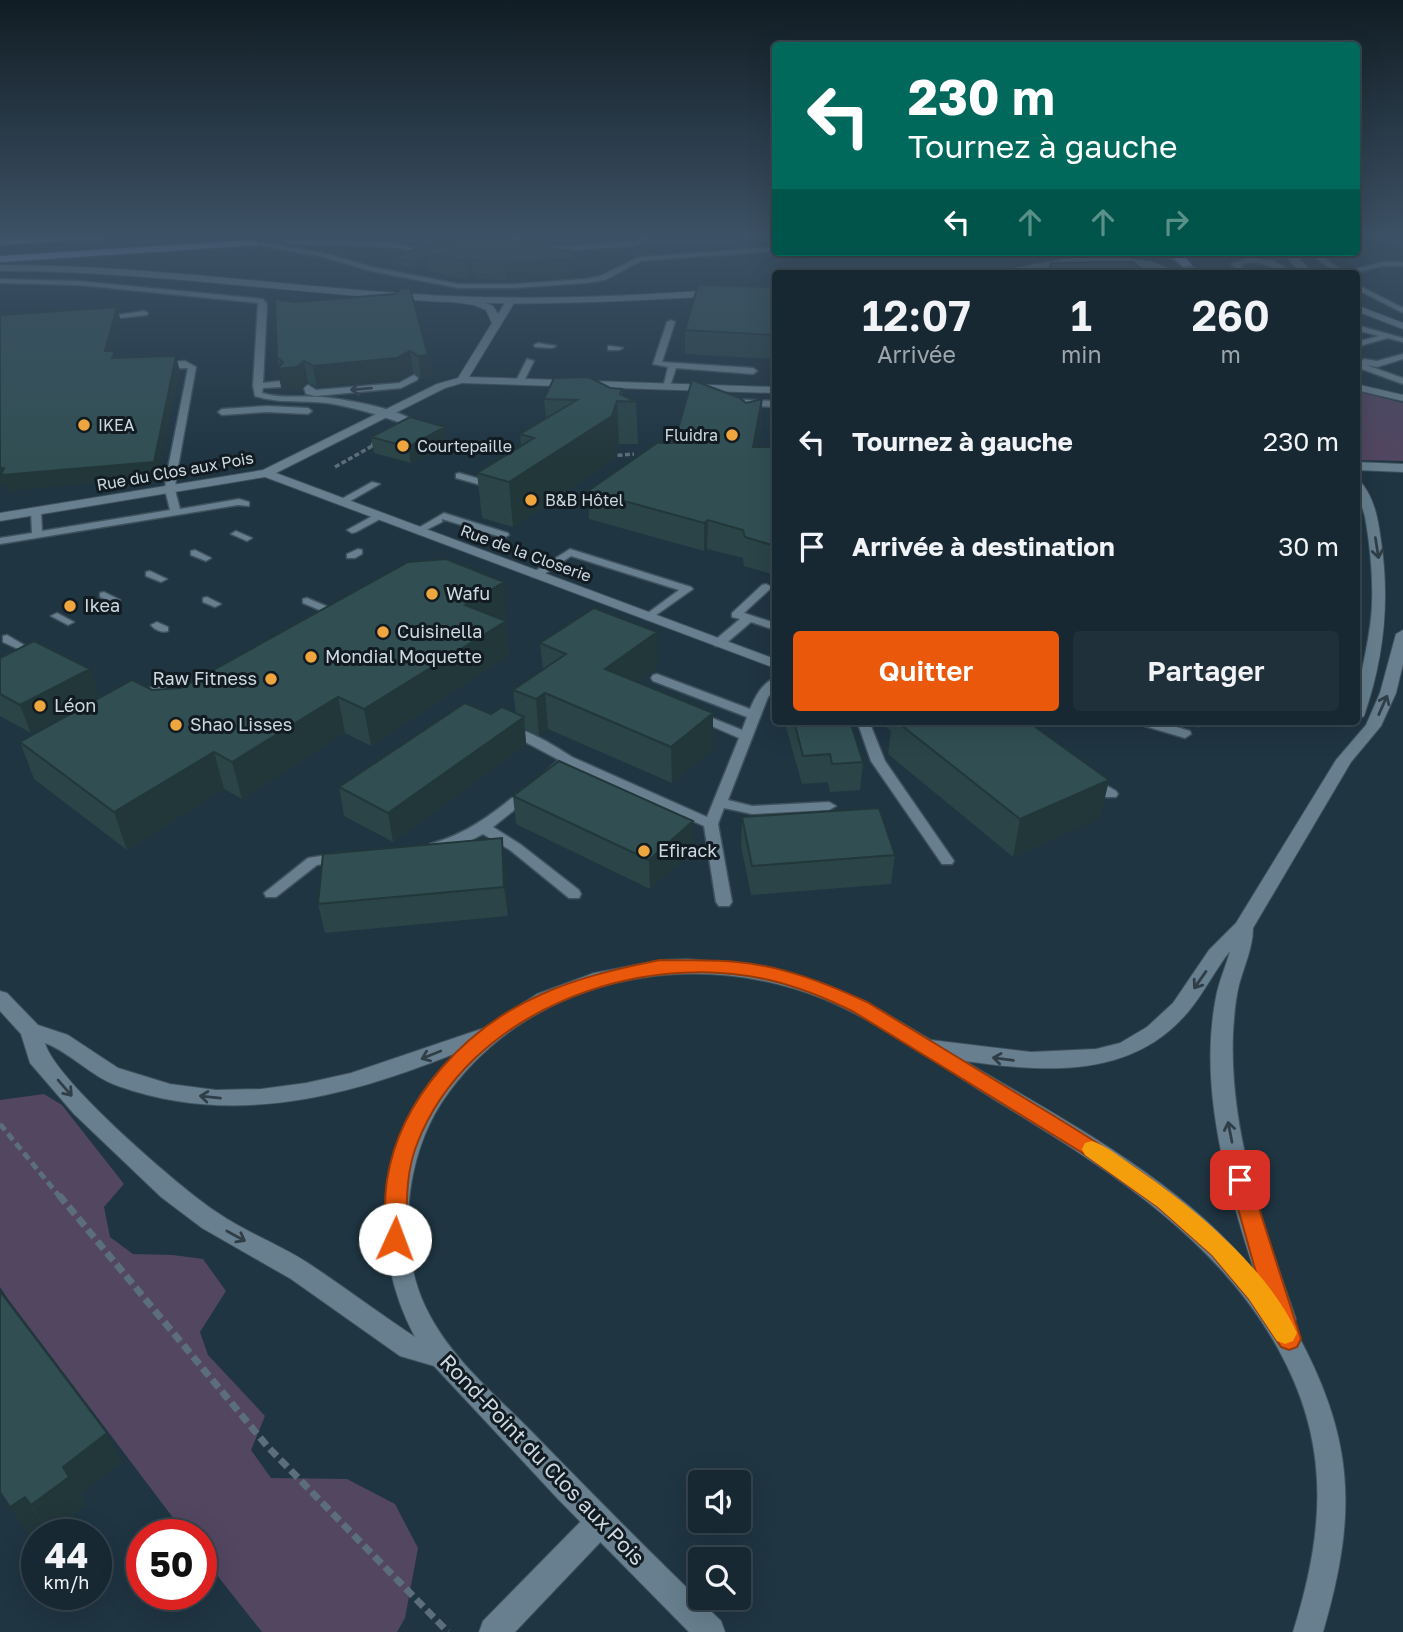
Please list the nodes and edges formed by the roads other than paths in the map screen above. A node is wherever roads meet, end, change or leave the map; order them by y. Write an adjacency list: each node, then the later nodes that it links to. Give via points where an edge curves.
1 (267, 311): 29 (lane)
2 (493, 311): 9 (main road)
3 (504, 311): 9 (main road)
4 (1368, 311): 6 (main road)
5 (144, 313): 7 (lane)
6 (1400, 317)
7 (88, 319)
8 (671, 322): 20 (lane, via 657,364)
9 (497, 324): 25 (main road)
10 (1360, 328): 11 (lane)
11 (1388, 336): 12 (lane); 13 (lane)
12 (1403, 340)
13 (1360, 344)
14 (538, 345): 15 (lane)
15 (552, 346)
16 (1403, 356): 17 (lane, via 1377,364)
17 (1360, 359)
18 (755, 360): 23 (lane)
19 (530, 361): 26 (lane)
20 (673, 365): 23 (lane); 30 (lane)
21 (1360, 365): 27 (lane)
22 (149, 367): 52 (lane, via 192,367)
23 (753, 371): 33 (lane)
24 (414, 378): 31 (lane, one-way to 31, via 401,385 328,392 311,393)
25 (462, 380): 26 (main road); 44 (main road, Rue du Clos aux Pois)
26 (520, 381): 30 (main road, via 589,388)
27 (1403, 381)
28 (281, 384): 29 (lane)
29 (257, 386): 36 (lane, via 258,394)
30 (666, 386): 33 (main road)
31 (308, 388)
32 (1360, 388): 35 (main road)
33 (750, 389): 34 (main road)
34 (772, 390)
35 (1403, 398)
36 (273, 399): 40 (lane); 44 (lane, via 322,400)
37 (717, 401): 38 (lane)
38 (752, 403): 39 (lane); 43 (lane)
39 (772, 404)
40 (267, 410): 41 (lane); 42 (lane)
41 (308, 411)
42 (222, 412)
43 (750, 414)
44 (385, 415): 45 (lane); 48 (main road, Rue du Clos aux Pois)
45 (418, 426)
46 (1360, 466): 47 (main road)
47 (1403, 468)
48 (266, 473): 52 (main road, Rue du Clos aux Pois); 54 (main road, Rue de la Closerie)
49 (459, 476): 51 (lane)
50 (376, 484): 54 (lane)
51 (495, 486)
52 (170, 490): 56 (main road, Rue du Clos aux Pois); 57 (lane)
53 (1360, 491): 79 (main road, one-way to 79, via 1371,512 1380,566 1380,611 1368,687)
54 (341, 502): 58 (main road, Rue de la Closerie)
55 (245, 504): 57 (lane)
56 (36, 512): 59 (main road, Rue du Clos aux Pois); 62 (lane)
57 (183, 512): 62 (lane)
58 (378, 516): 60 (lane); 61 (main road, Rue de la Closerie)
59 (0, 517)
60 (352, 530)
61 (418, 531): 63 (lane, via 441,518); 65 (main road, Rue de la Closerie)
62 (37, 535): 64 (lane)
63 (504, 535)
64 (2, 543)
65 (536, 575): 69 (main road, Rue de la Closerie); 69 (lane, via 570,552 687,589)
66 (766, 587): 70 (lane, via 736,615)
67 (307, 601): 68 (lane)
68 (329, 611)
69 (649, 617): 73 (main road, Rue de la Closerie)
70 (749, 618): 71 (lane); 73 (lane)
71 (772, 625)
72 (1403, 634): 89 (main road, one-way to 72, via 1373,726 1388,693)
73 (719, 643): 74 (main road, Rue de la Closerie)
74 (772, 663)
75 (657, 678): 81 (lane)
76 (167, 682): 78 (lane)
77 (772, 685): 81 (lane)
78 (128, 704)
79 (1360, 706)
80 (685, 712): 87 (lane)
81 (754, 715): 87 (lane)
82 (510, 719): 88 (lane, via 500,726)
83 (864, 725): 98 (lane, via 878,761)
84 (1156, 725): 86 (lane)
85 (1353, 725): 89 (main road)
86 (1185, 734)
87 (746, 736): 92 (lane)
88 (567, 760): 94 (lane); 95 (lane)
89 (1344, 760): 102 (main road)
90 (1077, 771): 91 (lane)
91 (1111, 794)
92 (719, 803): 93 (lane, via 752,810); 94 (lane)
93 (829, 806)
94 (711, 824): 101 (lane)
95 (483, 828): 96 (lane, via 447,846); 100 (lane, via 515,846)
96 (420, 849)
97 (353, 856): 99 (lane, via 313,861)
98 (947, 861)
99 (271, 893)
100 (574, 894)
101 (724, 902)
102 (1243, 928): 106 (main road, one-way to 106, via 1226,940 1178,1010 1155,1031 1102,1056 1066,1062 996,1059); 107 (main road, one-way to 102, via 1246,1206 1226,1107 1225,1014 1230,980 1243,947)
103 (0, 998): 105 (main road)
104 (494, 1030): 105 (main road, one-way to 105, via 342,1086 281,1097 223,1098 175,1093 124,1080 63,1042); 106 (main road, Rond-Point du Clos aux Pois, via 548,999 586,984 634,971 695,966 769,973 817,987); 108 (main road, Rond-Point du Clos aux Pois, via 455,1065 425,1105 406,1146 397,1181 395,1239 406,1290 418,1321)
105 (31, 1031): 108 (main road, one-way to 108, via 38,1057 169,1191 210,1221 300,1271 409,1348)
106 (925, 1047): 107 (main road, Rond-Point du Clos aux Pois, via 1088,1146 1166,1200 1220,1248)
107 (1289, 1339): 112 (main road, Rond-Point du Clos aux Pois, via 1311,1388 1328,1448 1333,1512 1324,1580)
108 (440, 1355): 109 (main road, Rond-Point du Clos aux Pois)
109 (599, 1523): 110 (main road); 111 (main road, Rond-Point du Clos aux Pois)
110 (494, 1632)
111 (710, 1632)
112 (1308, 1632)

